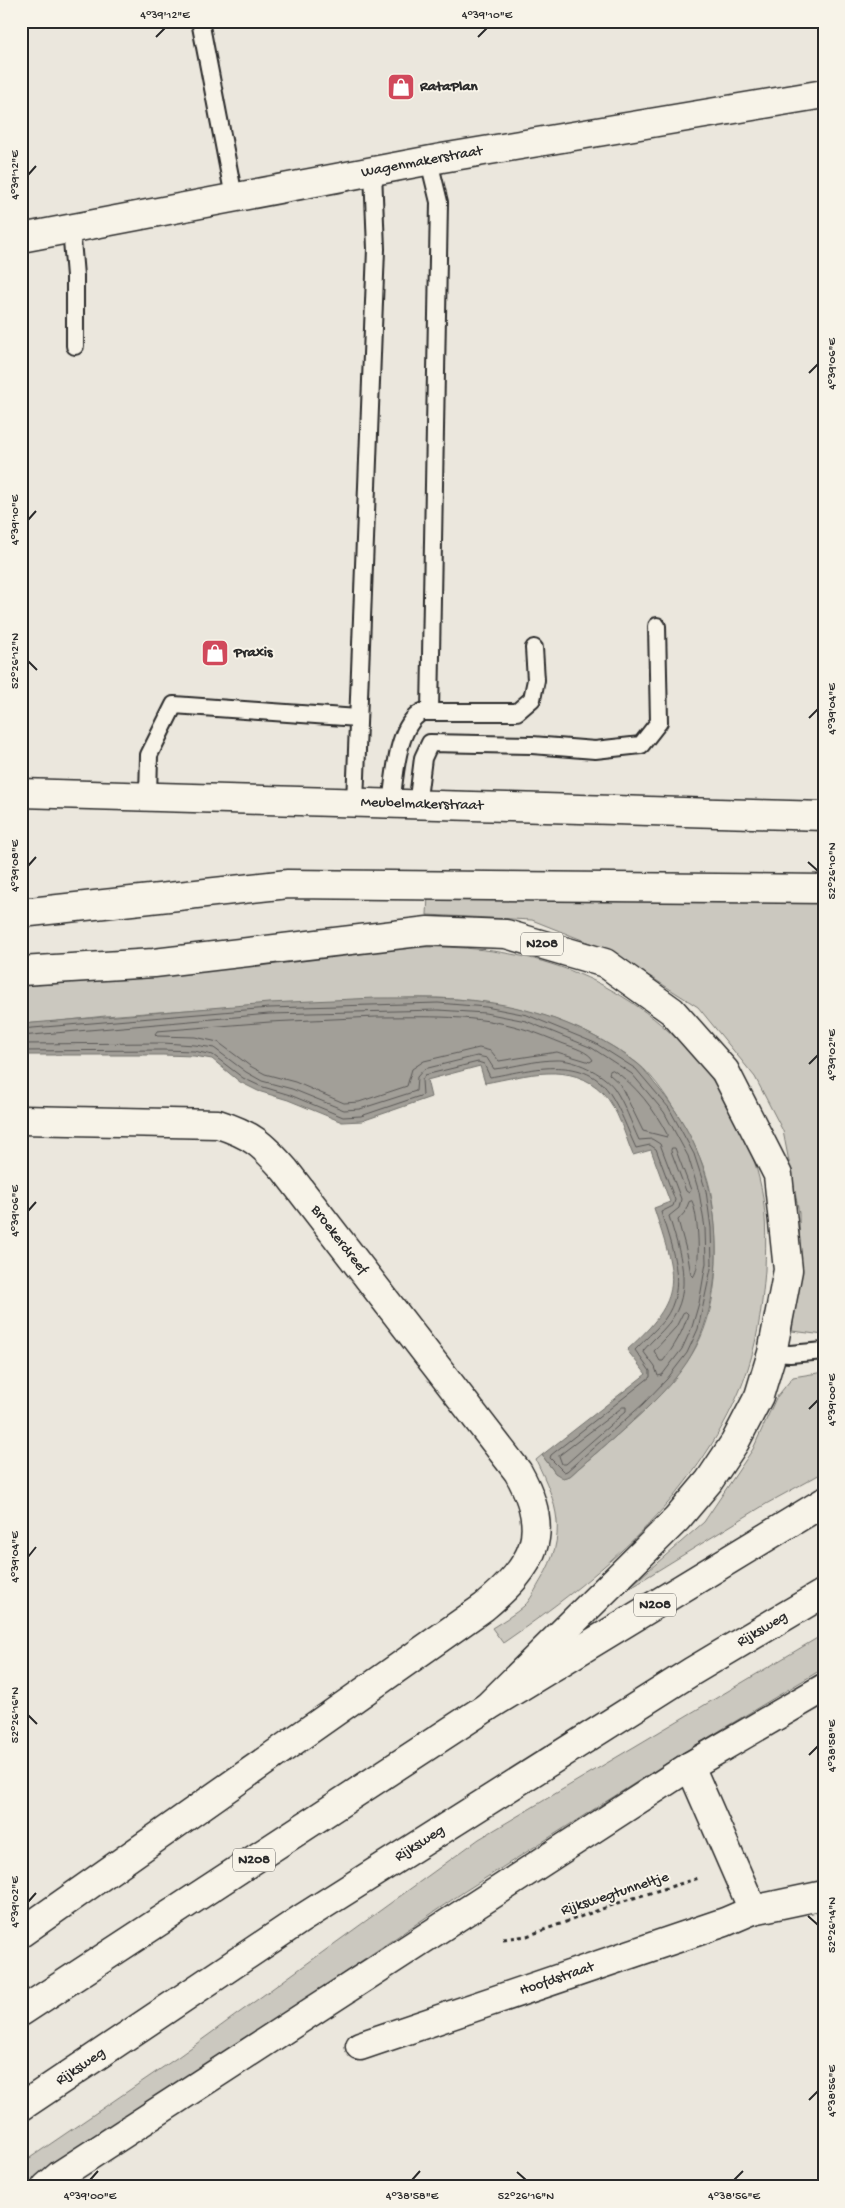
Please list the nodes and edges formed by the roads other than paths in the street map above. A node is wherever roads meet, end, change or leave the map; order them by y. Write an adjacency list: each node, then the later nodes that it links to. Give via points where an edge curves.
1 (200, 21): 5 (lane)
2 (824, 94): 3 (street, Wagenmakerstraat)
3 (429, 161): 4 (street, Wagenmakerstraat); 11 (lane, via 439,202)
4 (373, 171): 5 (street, Wagenmakerstraat); 12 (lane, via 376,249)
5 (234, 198): 6 (street, Wagenmakerstraat)
6 (71, 228): 7 (street, Wagenmakerstraat); 8 (lane)
7 (21, 238)
8 (75, 346)
9 (657, 626): 16 (lane, via 659,722 641,745 595,750 532,745 430,744)
10 (534, 648): 11 (lane, via 536,680 532,699 517,712)
11 (430, 712): 16 (lane, via 413,717 399,749)
12 (358, 718): 14 (lane, via 174,705 149,754); 15 (lane)
13 (21, 793): 14 (street, Meubelmakerstraat)
14 (148, 797): 15 (street, Meubelmakerstraat)
15 (355, 803): 16 (street, Meubelmakerstraat)
16 (404, 805): 17 (street, Meubelmakerstraat)
17 (824, 816)
18 (824, 889): 19 (street, via 288,884)
19 (21, 913)
20 (21, 970): 23 (street, N208, via 154,963 428,931 506,934 605,963 672,1010 725,1071 778,1174 788,1270)
21 (21, 1120): 31 (street, Broekerdreef, via 218,1124 243,1132 265,1147 518,1472 531,1494 537,1519 527,1563 510,1585 484,1607)
22 (824, 1351): 23 (lane)
23 (772, 1353): 27 (street, N208, via 759,1396 735,1442 709,1481 649,1548)
24 (824, 1502): 27 (street, N208)
25 (824, 1592): 34 (street, Rijksweg, via 691,1672 301,1919)
26 (824, 1688): 28 (street)
27 (487, 1707): 32 (street, N208)
28 (690, 1766): 30 (street); 35 (street)
29 (824, 1895): 30 (street, Hoofdstraat)
30 (753, 1910): 33 (street, Hoofdstraat)
31 (21, 1933)
32 (21, 2012)
33 (360, 2046)
34 (21, 2106)
35 (46, 2187)

